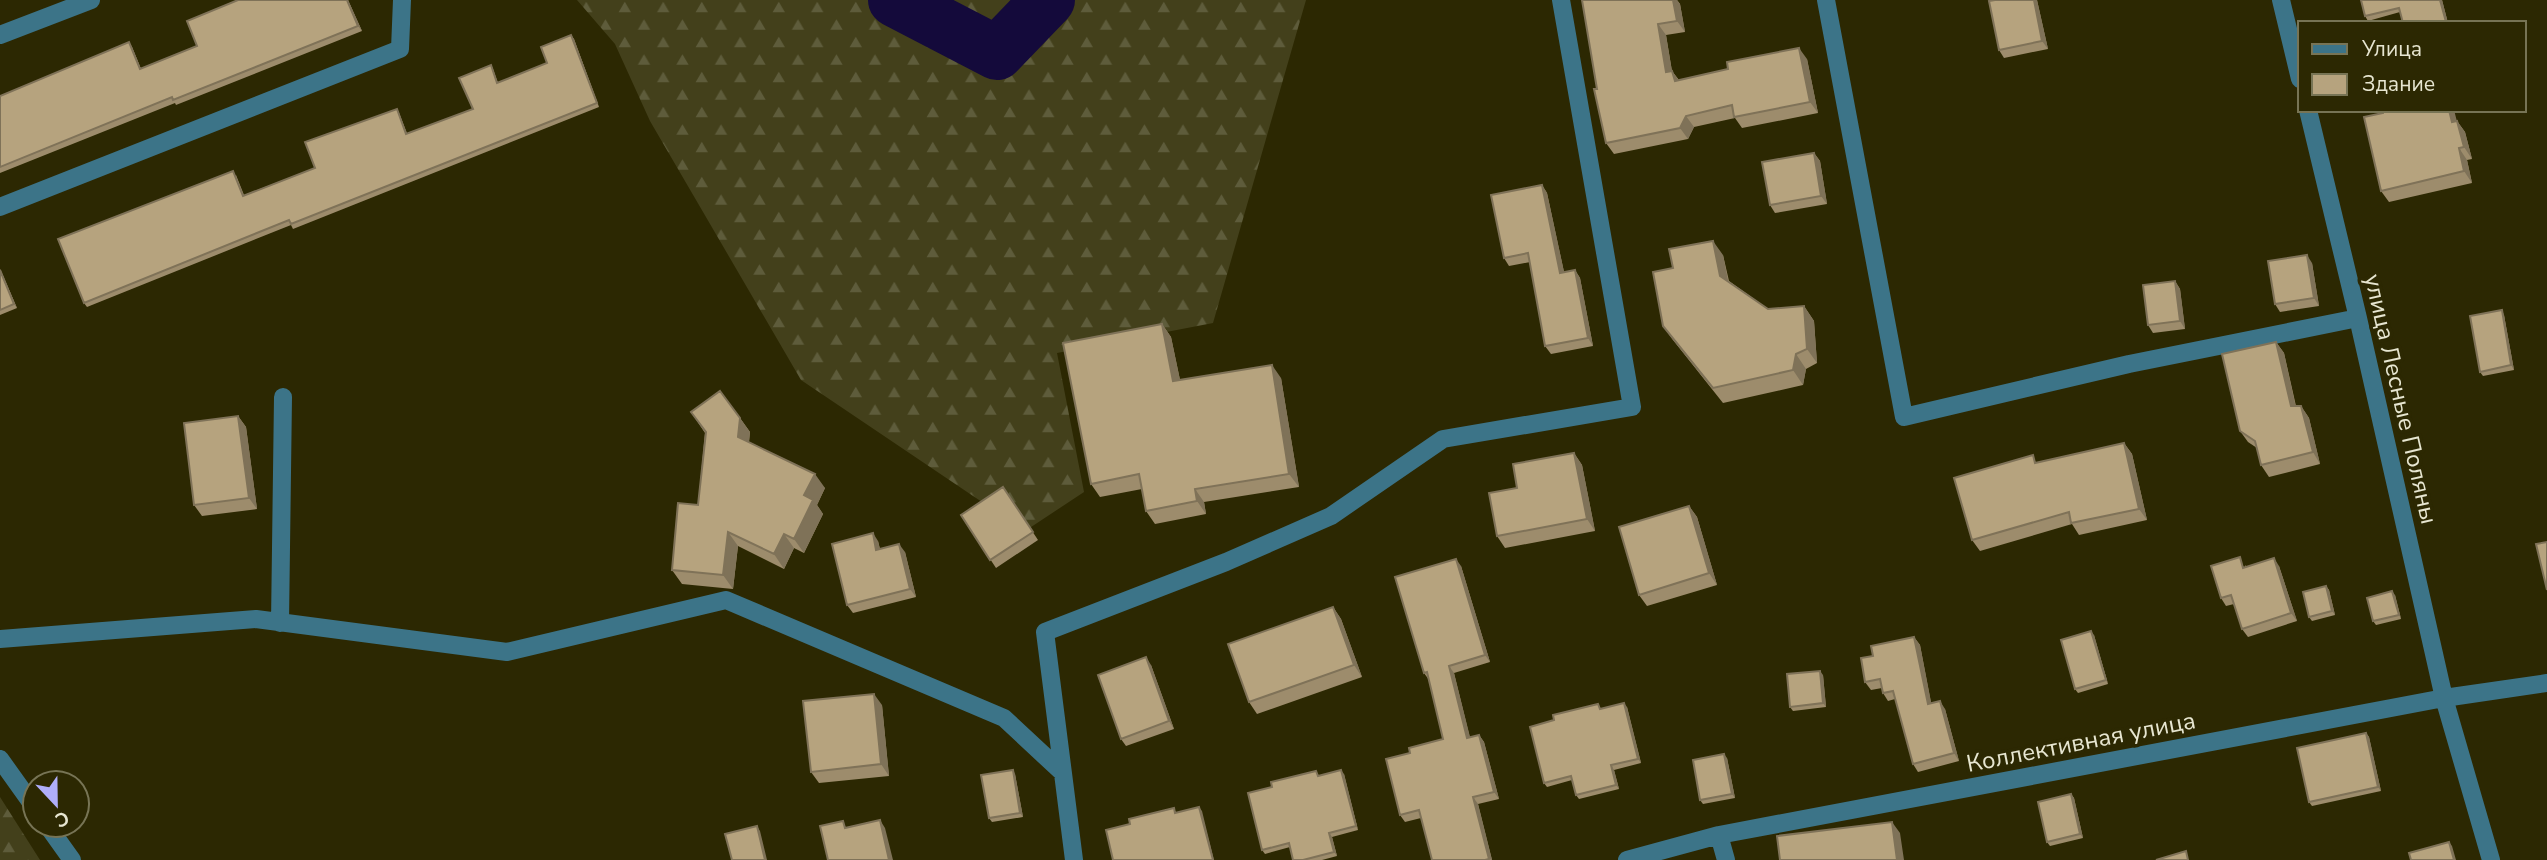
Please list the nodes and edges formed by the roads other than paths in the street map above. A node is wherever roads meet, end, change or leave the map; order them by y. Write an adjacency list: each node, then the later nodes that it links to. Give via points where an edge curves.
1 (92, 0): 6 (street)
2 (402, 0): 9 (street, via 400,49)
3 (1561, 0): 17 (street, via 1632,407 1443,439 1331,516 1045,632)
4 (1826, 0): 10 (street, via 1904,417 2129,364)
5 (2281, 0): 7 (street)
6 (0, 35)
7 (2298, 71)
8 (2308, 112): 10 (street, улица Лесные Поляны)
9 (0, 208)
10 (2358, 318): 15 (street, улица Лесные Поляны)
11 (283, 397): 12 (street)
12 (280, 622): 13 (street); 17 (street, via 507,652 726,600 1004,718)
13 (0, 639)
14 (2547, 682): 15 (street, Коллективная улица)
15 (2444, 698): 19 (street, Коллективная улица); 25 (street, улица Лесные Поляны)
16 (0, 759): 18 (street)
17 (1063, 773): 22 (street)
18 (21, 788)
19 (1719, 835): 23 (street, Коллективная улица); 24 (street)
20 (57, 839): 21 (street)
21 (72, 860)
22 (1074, 860)
23 (1627, 860)
24 (1726, 860)
25 (2491, 860)

